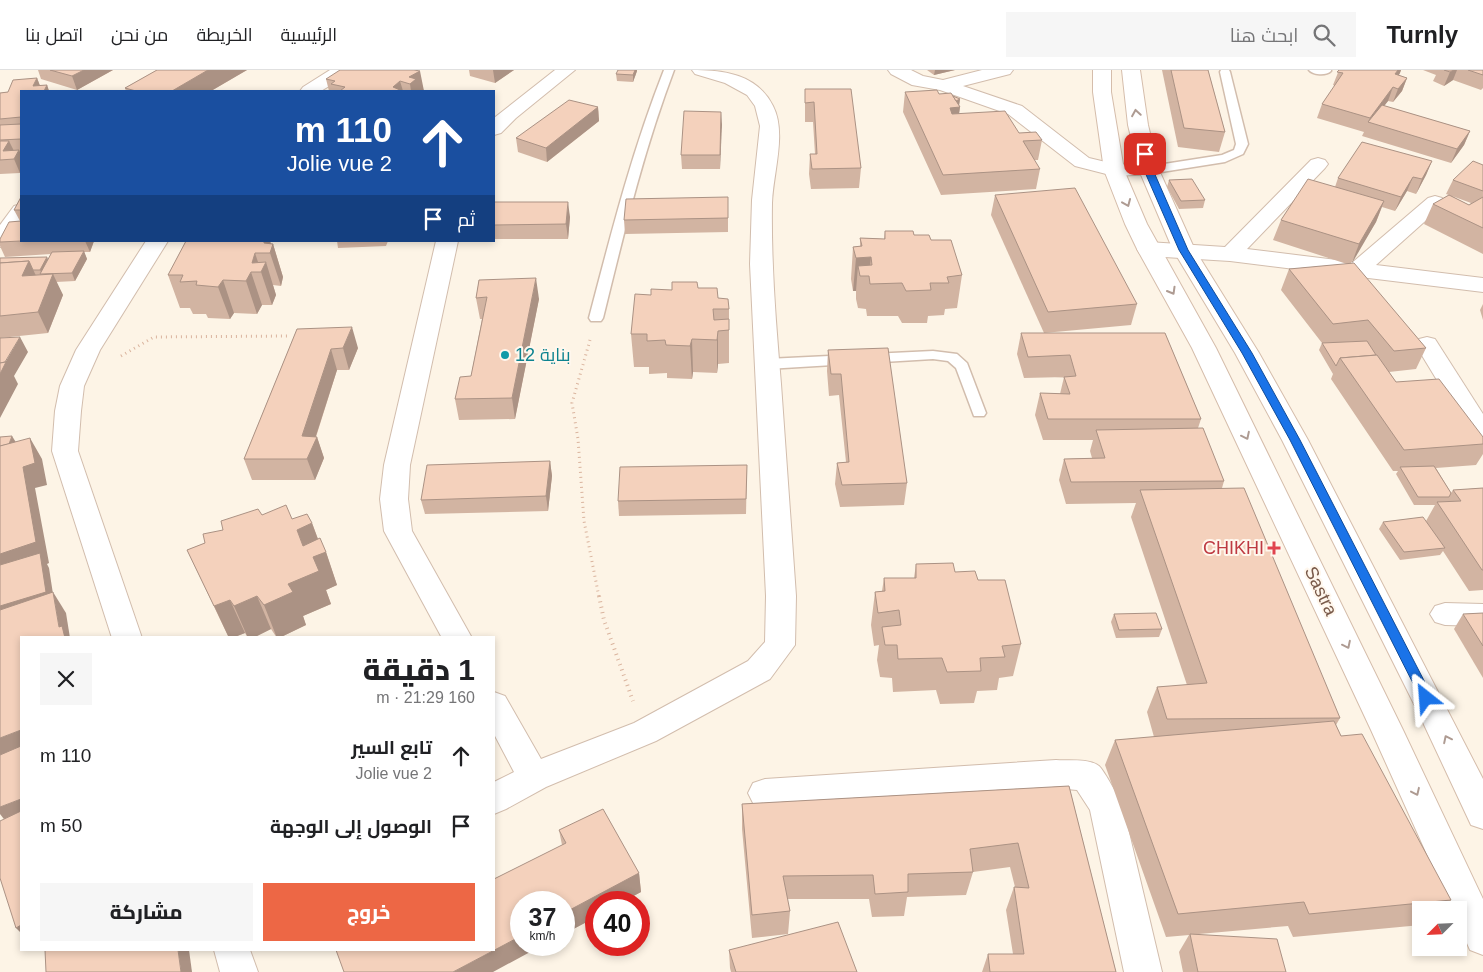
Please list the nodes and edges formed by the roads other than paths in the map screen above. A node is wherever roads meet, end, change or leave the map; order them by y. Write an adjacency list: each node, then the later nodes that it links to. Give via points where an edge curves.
1 (343, 70): 13 (street)
2 (566, 70): 15 (street)
3 (669, 70): 29 (lane, via 628,190)
4 (701, 70): 31 (street, via 731,79 754,91 764,106 770,126 762,200 761,264)
5 (897, 70): 12 (street, via 918,81)
6 (1005, 70): 12 (street); 14 (street)
7 (1102, 70): 17 (street, Sastra, via 1102,92)
8 (1131, 70): 18 (street, one-way to 8)
9 (1314, 70): 10 (lane)
10 (1326, 71)
11 (1225, 72): 18 (lane, via 1242,144 1239,152 1225,158)
12 (943, 85): 14 (street)
13 (311, 90)
14 (1015, 110): 17 (street, via 1082,162)
15 (495, 128)
16 (1318, 164): 25 (street)
17 (1114, 170): 18 (street); 24 (street, Sastra, one-way to 24)
18 (1148, 170): 26 (street)
19 (1435, 202): 27 (street)
20 (20, 211): 21 (street)
21 (0, 241)
22 (156, 242): 36 (street, via 88,350 72,386 65,451)
23 (447, 242): 37 (street, via 397,465 394,499 398,531)
24 (1148, 249): 26 (street); 43 (street, Sastra, one-way to 43, via 1204,348)
25 (1230, 254): 26 (street); 27 (street)
26 (1190, 261): 42 (street, one-way to 26, via 1295,440 1247,353)
27 (1358, 270): 28 (street)
28 (1483, 284)
29 (596, 318)
30 (1427, 344): 33 (street)
31 (768, 364): 32 (lane, via 932,355 952,357 962,366); 39 (street, via 781,596 780,645 759,670 645,732)
32 (979, 413)
33 (1483, 435)
34 (1445, 614): 35 (street)
35 (1483, 615)
36 (126, 636)
37 (456, 636)
38 (495, 707): 39 (street)
39 (534, 777): 41 (street)
40 (765, 794): 46 (street, via 1056,774 1087,776 1106,807)
41 (495, 798)
42 (1483, 814)
43 (1483, 938)
44 (232, 951): 45 (street)
45 (239, 972)
46 (1143, 972)

